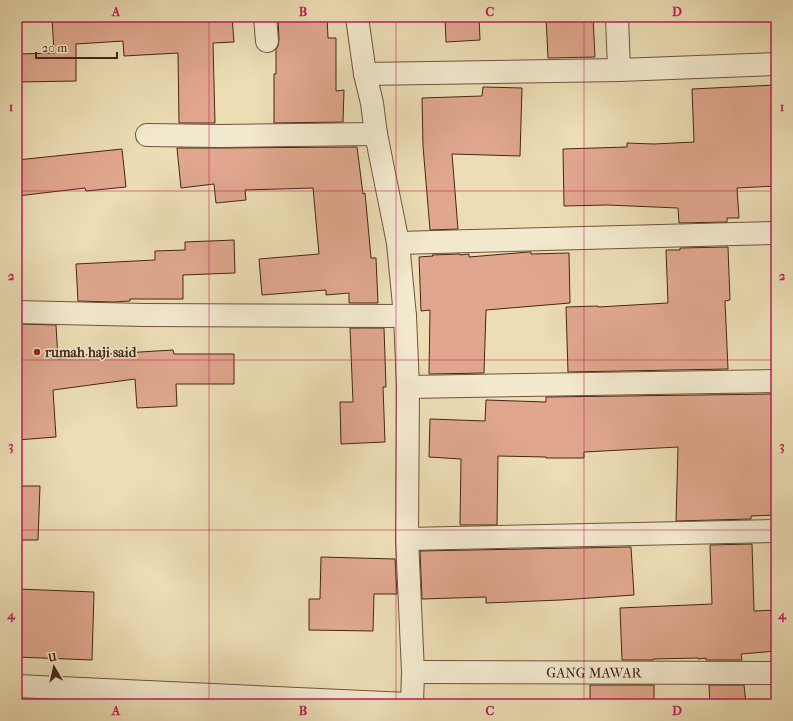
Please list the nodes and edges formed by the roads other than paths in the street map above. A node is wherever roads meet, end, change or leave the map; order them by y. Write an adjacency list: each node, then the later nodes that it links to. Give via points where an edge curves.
1 (265, 17): 4 (street)
2 (357, 17): 7 (street)
3 (617, 17): 6 (street)
4 (267, 41)
5 (776, 64): 6 (street)
6 (619, 70): 7 (street)
7 (365, 74): 8 (street)
8 (376, 134): 9 (street); 11 (street)
9 (147, 135)
10 (776, 233): 11 (street)
11 (398, 243): 13 (street)
12 (17, 312): 13 (street, via 144,316)
13 (405, 316): 15 (street)
14 (776, 381): 15 (street)
15 (408, 387): 17 (street)
16 (776, 531): 17 (street)
17 (407, 539): 18 (street)
18 (413, 672): 19 (street, GANG MAWAR); 22 (street)
19 (776, 673)
20 (17, 686): 21 (street)
21 (408, 704)
22 (412, 704)

